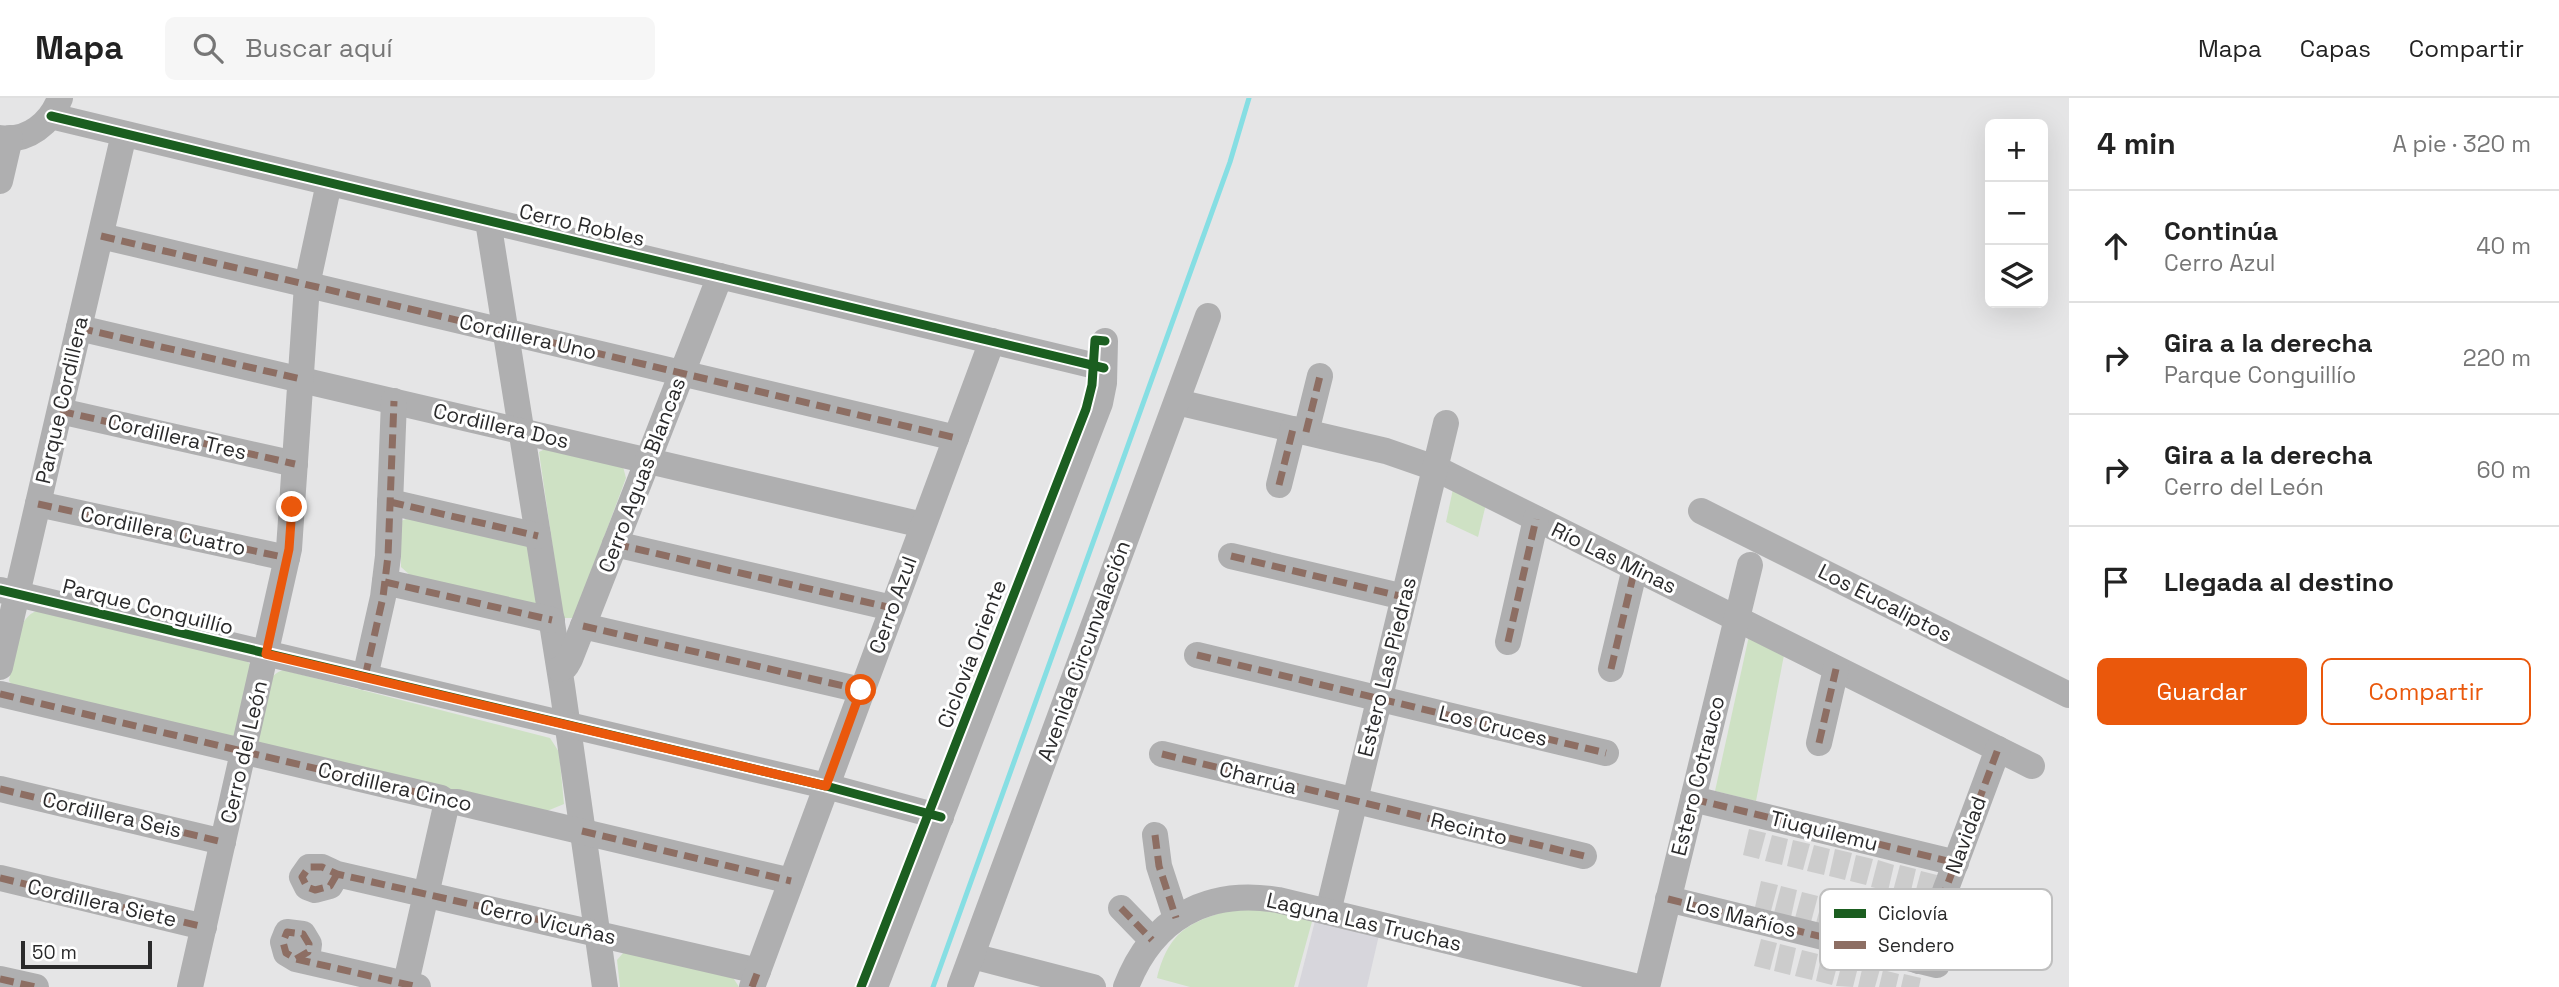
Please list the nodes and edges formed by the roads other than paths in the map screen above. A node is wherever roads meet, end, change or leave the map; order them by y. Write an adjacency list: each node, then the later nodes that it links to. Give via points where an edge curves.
1 (56, 107): 2 (street, Cerro Robles); 3 (street, via 39,129)
2 (124, 134): 5 (street, Cerro Robles); 7 (street, Parque Cordillera)
3 (5, 138): 4 (street)
4 (0, 181)
5 (329, 183): 6 (street, Cerro Robles); 9 (street, Cerro del León)
6 (488, 221): 8 (street, Cerro Robles); 12 (street)
7 (101, 236): 9 (street, Cordillera Uno); 11 (street, Parque Cordillera)
8 (720, 276): 13 (street, Cerro Robles); 16 (street, Cerro Aguas Blancas)
9 (307, 285): 12 (street, Cordillera Uno); 18 (street, Cerro del León)
10 (1208, 316): 20 (street, Avenida Circunvalación)
11 (79, 328): 18 (street, Cordillera Dos); 21 (street, Parque Cordillera)
12 (506, 332): 16 (street, Cordillera Uno); 23 (street)
13 (992, 341): 15 (street, Cerro Robles); 25 (street, Cerro Azul)
14 (1105, 341): 15 (street)
15 (1104, 368): 72 (street, via 1100,403)
16 (682, 373): 25 (street, Cordillera Uno); 26 (street, Cerro Aguas Blancas)
17 (1320, 376): 24 (street)
18 (301, 379): 19 (street, Cordillera Dos); 27 (street, Cerro del León)
19 (394, 401): 23 (street, Cordillera Dos); 30 (street)
20 (1177, 402): 24 (street, Río Las Minas); 91 (street, Avenida Circunvalación)
21 (60, 411): 27 (street, Cordillera Tres); 31 (street, Parque Cordillera)
22 (1446, 423): 28 (street, Estero Las Piedras)
23 (522, 431): 26 (street, Cordillera Dos); 35 (street)
24 (1299, 431): 28 (street, Río Las Minas, via 1386,451); 29 (street)
25 (956, 438): 34 (street, Cerro Azul)
26 (648, 461): 34 (street, Cordillera Dos); 36 (street, Cerro Aguas Blancas)
27 (295, 464): 38 (street, Cerro del León)
28 (1435, 468): 33 (street, Río Las Minas); 43 (street, Estero Las Piedras)
29 (1279, 485)
30 (390, 502): 35 (street); 41 (street)
31 (38, 504): 38 (street, Cordillera Cuatro); 42 (street, Parque Cordillera)
32 (1701, 511): 58 (street, Los Eucaliptos)
33 (1536, 519): 40 (street, Río Las Minas); 48 (street)
34 (923, 525): 44 (street, Cerro Azul)
35 (538, 536): 46 (street)
36 (615, 544): 44 (street); 47 (street, Cerro Aguas Blancas)
37 (1231, 556): 43 (street)
38 (287, 558): 49 (street, Cerro del León)
39 (1750, 565): 45 (street, Estero Cotrauco)
40 (1635, 568): 45 (street, Río Las Minas); 53 (street)
41 (385, 582): 46 (street); 55 (street)
42 (8, 591): 49 (street, Parque Conguillío); 51 (street, Parque Cordillera)
43 (1404, 597): 59 (street, Estero Las Piedras)
44 (892, 608): 56 (street, Cerro Azul)
45 (1737, 619): 54 (street, Río Las Minas); 69 (street, Estero Cotrauco)
46 (552, 620): 52 (street)
47 (583, 626): 52 (street, Cerro Aguas Blancas, via 570,659); 56 (street)
48 (1508, 642)
49 (266, 654): 55 (street, Parque Conguillío); 63 (street, Cerro del León)
50 (1197, 655): 59 (street, Los Cruces)
51 (0, 667)
52 (559, 669): 60 (street)
53 (1611, 669)
54 (1836, 669): 61 (street); 62 (street, Río Las Minas)
55 (365, 677): 60 (street, Parque Conguillío)
56 (861, 690): 67 (street, Cerro Azul)
57 (0, 694): 63 (street, Cordillera Cinco)
58 (2069, 695)
59 (1379, 699): 64 (street, Los Cruces); 70 (street, Estero Las Piedras)
60 (568, 725): 67 (street, Parque Conguillío); 73 (street)
61 (1819, 743)
62 (1998, 749): 66 (street, Río Las Minas); 77 (street, Navidad)
63 (244, 751): 71 (street, Cordillera Cinco); 75 (street, Cerro del León)
64 (1606, 753)
65 (1162, 754): 70 (street, Charrúa)
66 (2032, 766)
67 (826, 786): 72 (street, Parque Conguillío); 80 (street, Cerro Azul)
68 (0, 789): 75 (street, Cordillera Seis)
69 (1693, 799): 77 (street, Tiuquilemu); 83 (street, Estero Cotrauco)
70 (1354, 801): 76 (street, Recinto); 85 (street, Estero Las Piedras)
71 (447, 802): 73 (street, Cordillera Cinco); 82 (street)
72 (941, 817): 99 (street)
73 (582, 831): 80 (street, Cordillera Cinco); 88 (street)
74 (1155, 835): 86 (street, via 1159,866)
75 (223, 842): 87 (street, Cerro del León)
76 (1584, 856)
77 (1955, 863): 81 (street, Navidad)
78 (337, 874): 82 (street, Cerro Vicuñas)
79 (0, 878): 87 (street, Cordillera Siete)
80 (791, 881): 94 (street, Cerro Azul)
81 (1948, 889)
82 (426, 894): 88 (street, Cerro Vicuñas); 95 (street)
83 (1668, 899): 89 (street, Los Mañíos); 104 (street, Estero Cotrauco)
84 (1121, 908): 90 (street)
85 (1328, 912): 86 (street, Laguna Las Truchas, via 1243,897 1206,904); 103 (street, Laguna Las Truchas)
86 (1176, 918): 90 (street, Laguna Las Truchas)
87 (204, 927): 97 (street, Cerro del León)
88 (598, 933): 94 (street, Cerro Vicuñas); 98 (street)
89 (1820, 936)
90 (1152, 940): 102 (street, Laguna Las Truchas)
91 (972, 956): 100 (street, Avenida Circunvalación); 101 (street)
92 (296, 959): 95 (street)
93 (0, 979): 96 (street)
94 (755, 979)
95 (409, 986)
96 (36, 987)
97 (190, 987)
98 (605, 987)
99 (875, 987)
100 (960, 987)
101 (1093, 987)
102 (1126, 987)
103 (1638, 987)
104 (1647, 987)

